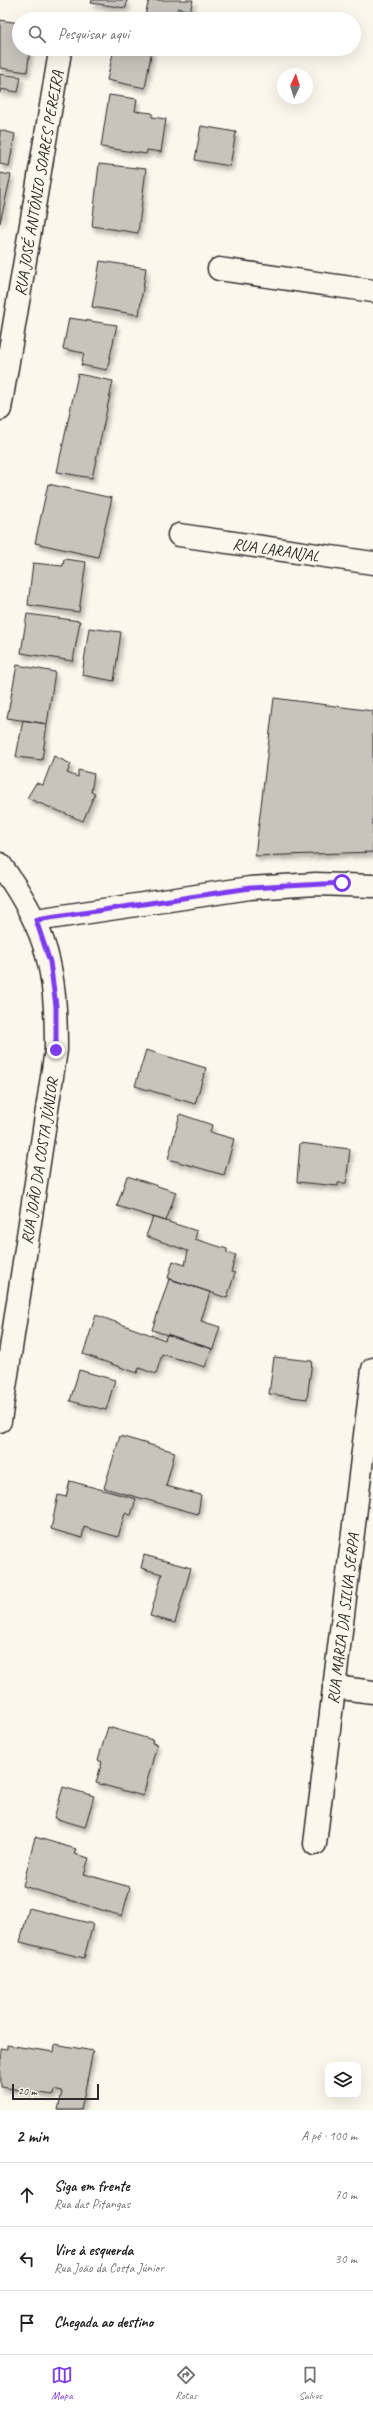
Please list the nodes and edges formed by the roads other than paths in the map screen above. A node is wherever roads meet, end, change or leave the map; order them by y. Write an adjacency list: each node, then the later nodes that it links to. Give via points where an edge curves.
1 (59, 56): 4 (street, RUA JOSÉ ANTÔNIO SOARES PEREIRA)
2 (218, 269): 3 (street)
3 (373, 291)
4 (0, 408)
5 (179, 535): 6 (street, RUA LARANJAL)
6 (373, 563)
7 (0, 864): 9 (street, RUA JOÃO DA COSTA JÚNIOR)
8 (373, 886): 9 (street, via 316,884 250,888)
9 (36, 920): 11 (street, RUA JOÃO DA COSTA JÚNIOR, via 50,962 56,1006 56,1050)
10 (373, 1369): 12 (street, RUA MARIA DA SILVA SERPA)
11 (0, 1421)
12 (334, 1687): 13 (street); 14 (street, RUA MARIA DA SILVA SERPA)
13 (373, 1692)
14 (315, 1844)

